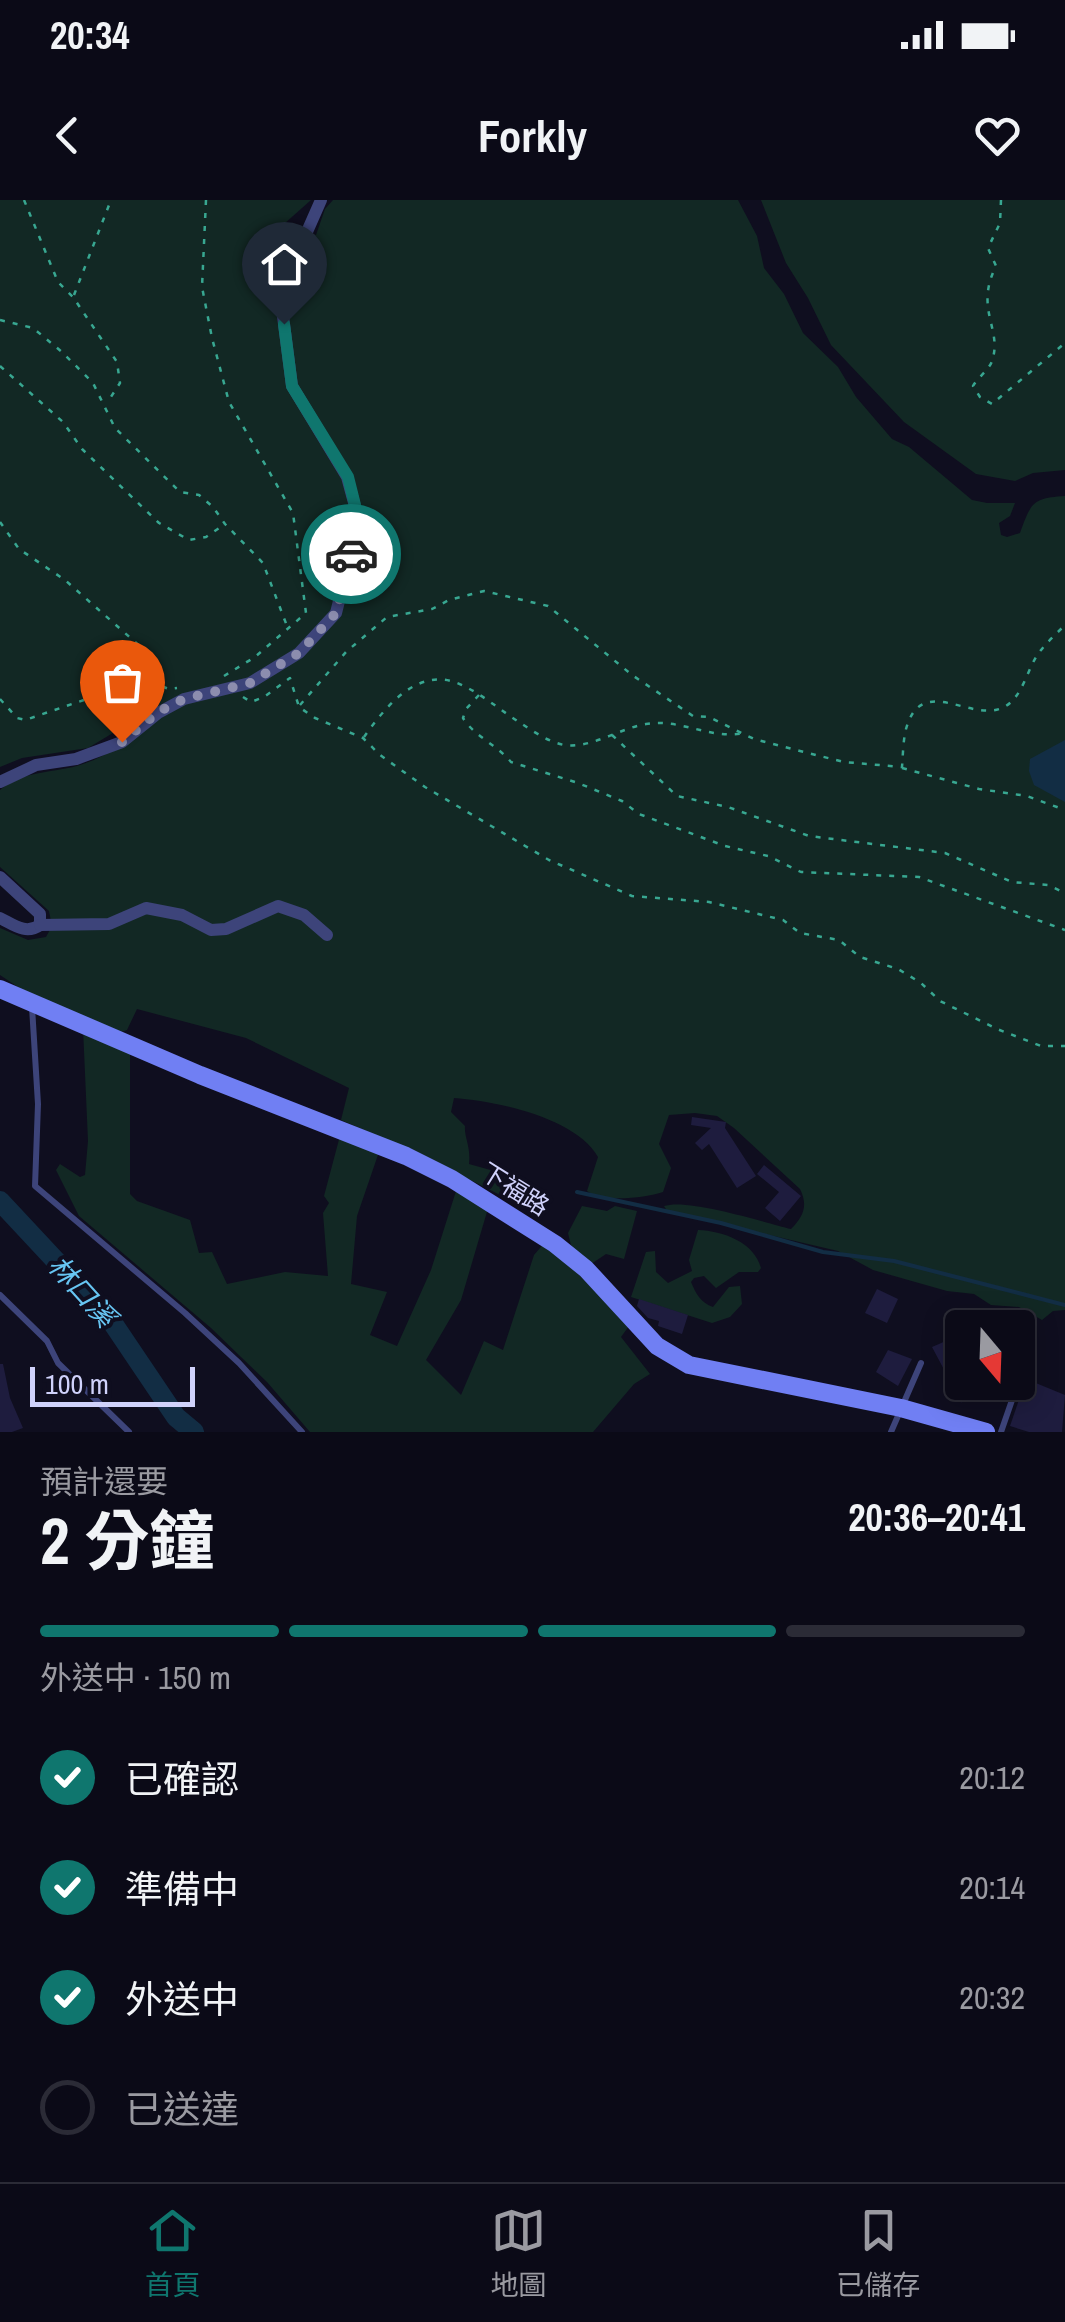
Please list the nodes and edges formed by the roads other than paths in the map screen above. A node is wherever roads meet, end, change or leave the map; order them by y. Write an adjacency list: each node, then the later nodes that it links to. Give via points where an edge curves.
1 (322, 200): 2 (street, via 280,292 292,386 348,477 359,521 336,613 299,653 250,683 184,699 122,742)
2 (0, 782)
3 (0, 877): 5 (street, via 40,914)
4 (0, 918): 5 (street, via 21,929)
5 (40, 924): 6 (street, via 109,924 146,908 226,929 278,906 304,915)
6 (327, 935)
7 (0, 989): 8 (main road, 下福路)
8 (32, 1003): 12 (main road, 下福路, via 452,1179 555,1244 679,1361); 14 (lane, via 35,1186 185,1313)
9 (0, 1295): 13 (lane)
10 (921, 1363): 12 (lane)
11 (1012, 1400): 17 (lane)
12 (901, 1408): 15 (lane); 16 (main road, 下福路)
13 (129, 1432)
14 (302, 1432)
15 (891, 1432)
16 (986, 1432)
17 (1002, 1432)

